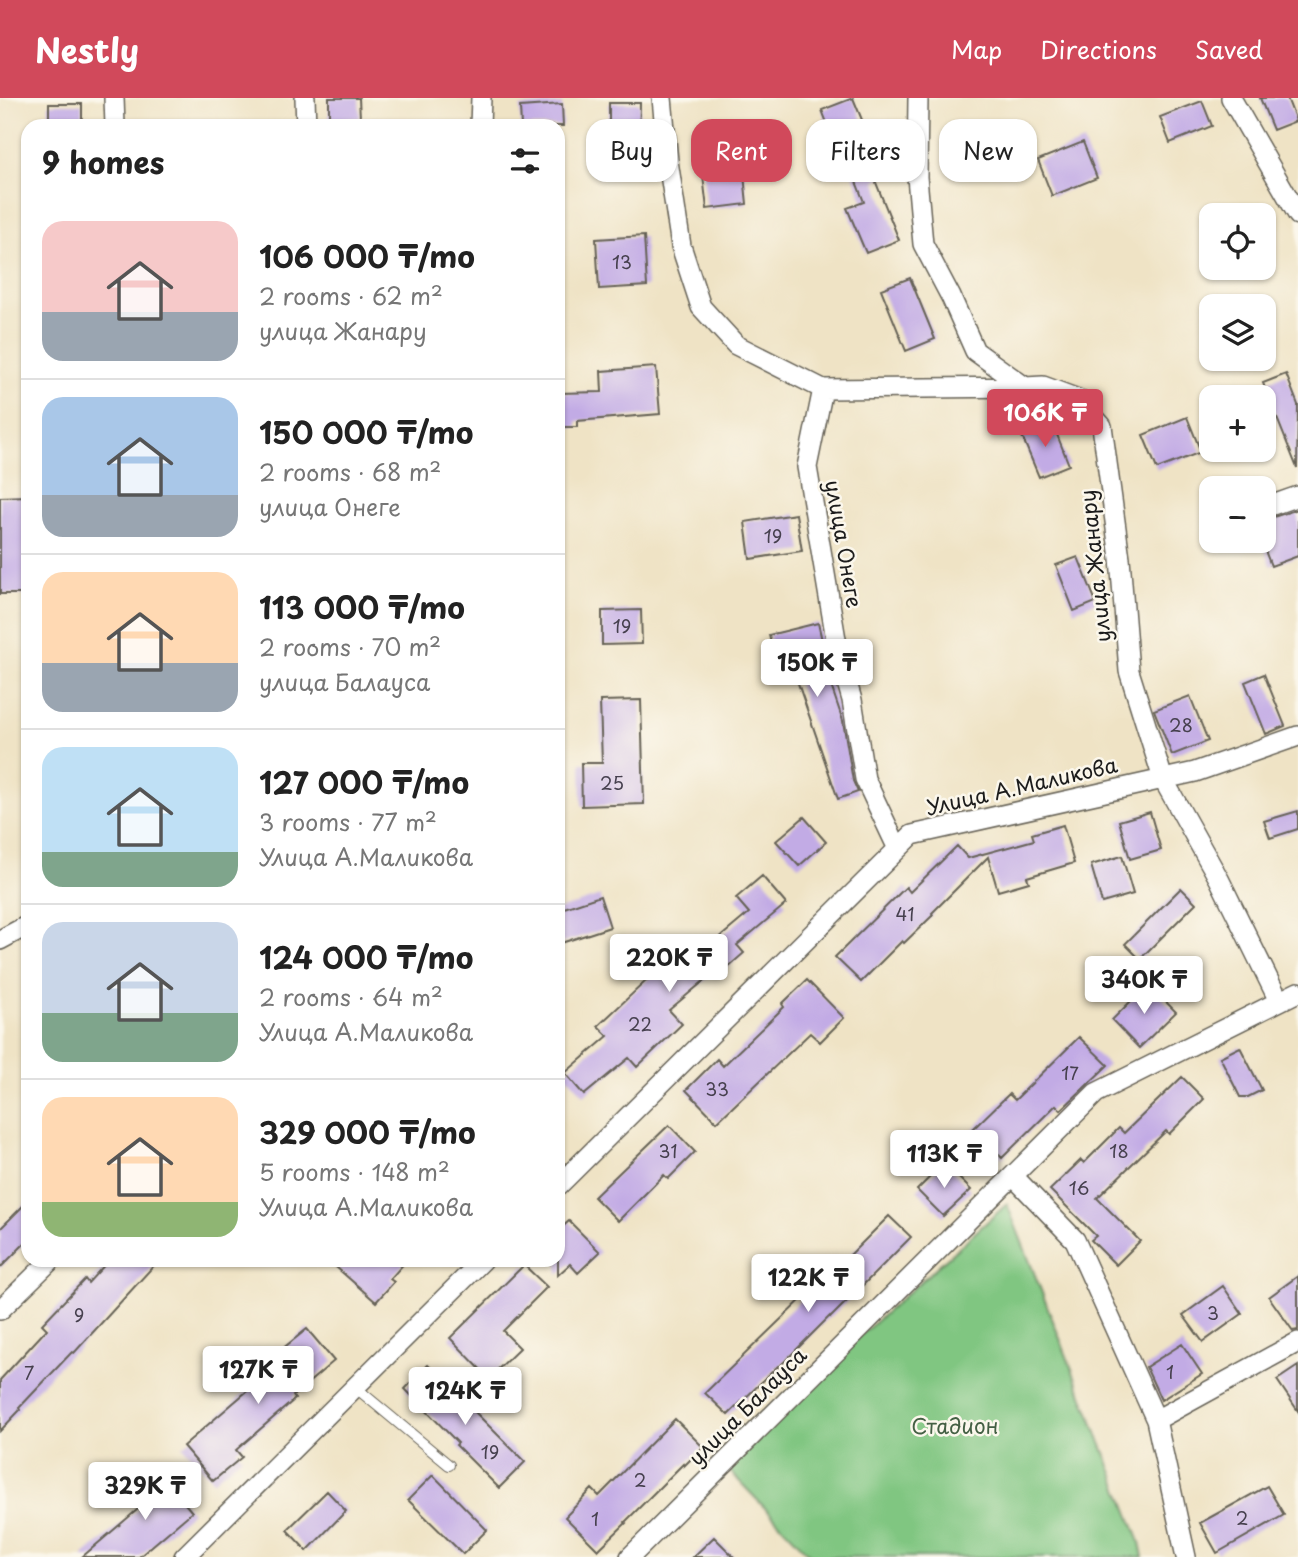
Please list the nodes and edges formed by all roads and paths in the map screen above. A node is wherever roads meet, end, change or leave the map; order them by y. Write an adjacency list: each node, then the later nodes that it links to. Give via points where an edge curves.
1 (114, 98): 7 (street)
2 (305, 98): 8 (street)
3 (481, 98): 9 (street)
4 (662, 98): 12 (street, via 681,246 701,307 736,345)
5 (918, 98): 11 (street, улица Жанару, via 917,177 923,244 975,351)
6 (1231, 98): 10 (street)
7 (115, 119)
8 (306, 119)
9 (480, 119)
10 (1298, 215)
11 (1025, 387): 12 (street); 16 (street, улица Жанару, via 1043,387 1078,399 1102,426 1129,671)
12 (823, 389): 17 (street, улица Онеге, via 807,467 865,779)
13 (1298, 496): 14 (street)
14 (1276, 504)
15 (1298, 737): 16 (street, Улица А.Маликова)
16 (1163, 779): 17 (street, Улица А.Маликова, via 912,835); 21 (street, улица Жанару)
17 (898, 849): 23 (street, Улица А.Маликова)
18 (21, 929): 19 (street)
19 (0, 940)
20 (1298, 992): 21 (street, улица Балауса)
21 (1279, 1001): 22 (street, улица Балауса, via 1096,1094)
22 (1013, 1176): 29 (street, via 1075,1240); 32 (street, улица Балауса)
23 (565, 1179)
24 (44, 1267): 26 (street)
25 (477, 1267): 28 (street)
26 (0, 1310)
27 (1298, 1342): 29 (street)
28 (355, 1387): 30 (lane); 31 (street)
29 (1156, 1420): 33 (street)
30 (449, 1465)
31 (184, 1557)
32 (630, 1557)
33 (1186, 1557)

